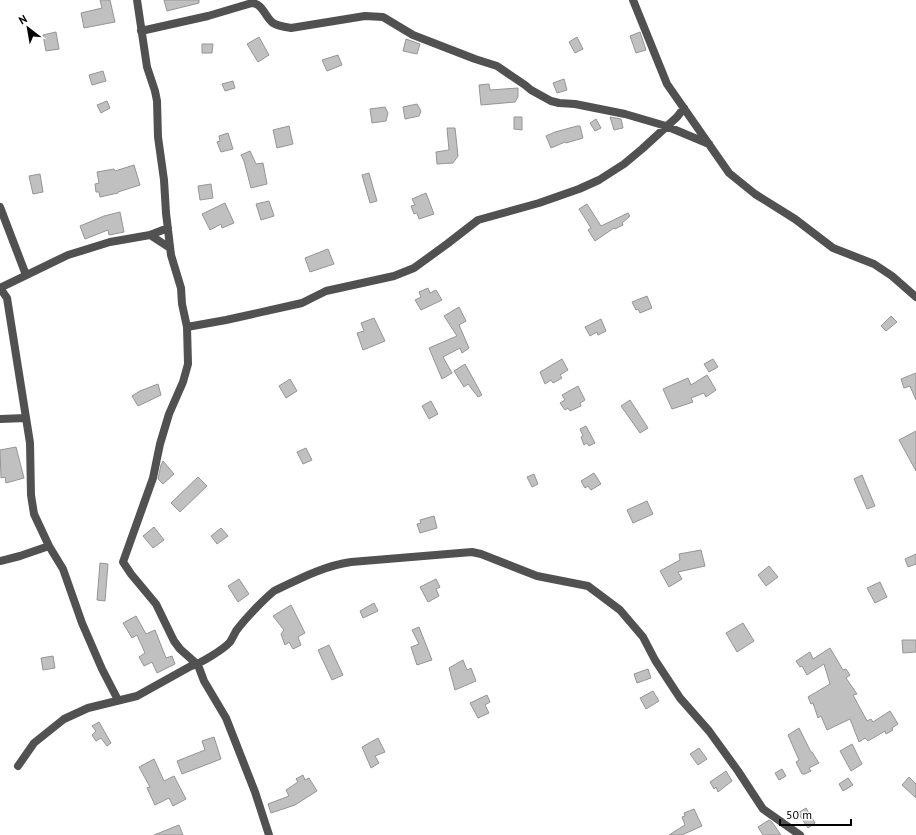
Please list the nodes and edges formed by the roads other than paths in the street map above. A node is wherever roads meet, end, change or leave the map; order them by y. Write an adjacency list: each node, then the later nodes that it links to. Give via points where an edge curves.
1 (128, 0): 3 (street)
2 (632, 0): 5 (street, via 667,84)
3 (137, 4): 4 (street)
4 (141, 31): 6 (street, via 252,3 258,5 273,23 291,28 365,16 383,17 413,35 497,66 551,101 625,114); 9 (street, via 147,67 157,101 158,137)
5 (684, 108): 6 (street); 7 (street)
6 (666, 126): 7 (street); 15 (street, via 624,164 599,180 539,203 478,220 414,268 394,276 326,291 302,303)
7 (709, 144): 14 (street, via 729,173 755,194 795,219 833,248 874,264)
8 (0, 207): 12 (street)
9 (168, 228): 10 (street); 11 (street)
10 (150, 235): 11 (street); 12 (street, via 110,242 68,255)
11 (170, 248): 15 (street, via 181,288)
12 (26, 275): 13 (street)
13 (0, 288): 16 (street, via 7,298)
14 (916, 297)
15 (187, 327): 20 (street, via 188,364 169,414 153,478 123,562 156,604 174,641)
16 (26, 418): 17 (street); 18 (street, via 34,514)
17 (0, 419)
18 (49, 546): 19 (street); 21 (street, via 62,569 96,656)
19 (0, 561)
20 (198, 665): 21 (street, via 191,666 138,696); 23 (street, via 204,681 226,718); 24 (street, via 230,643 237,630 274,591 324,568 351,562 472,552 481,554 537,576 588,586 620,610 643,637 680,698 713,737 763,808)
21 (118, 700): 22 (street, via 88,708 64,719 34,743)
22 (18, 766)
23 (269, 835)
24 (800, 835)

